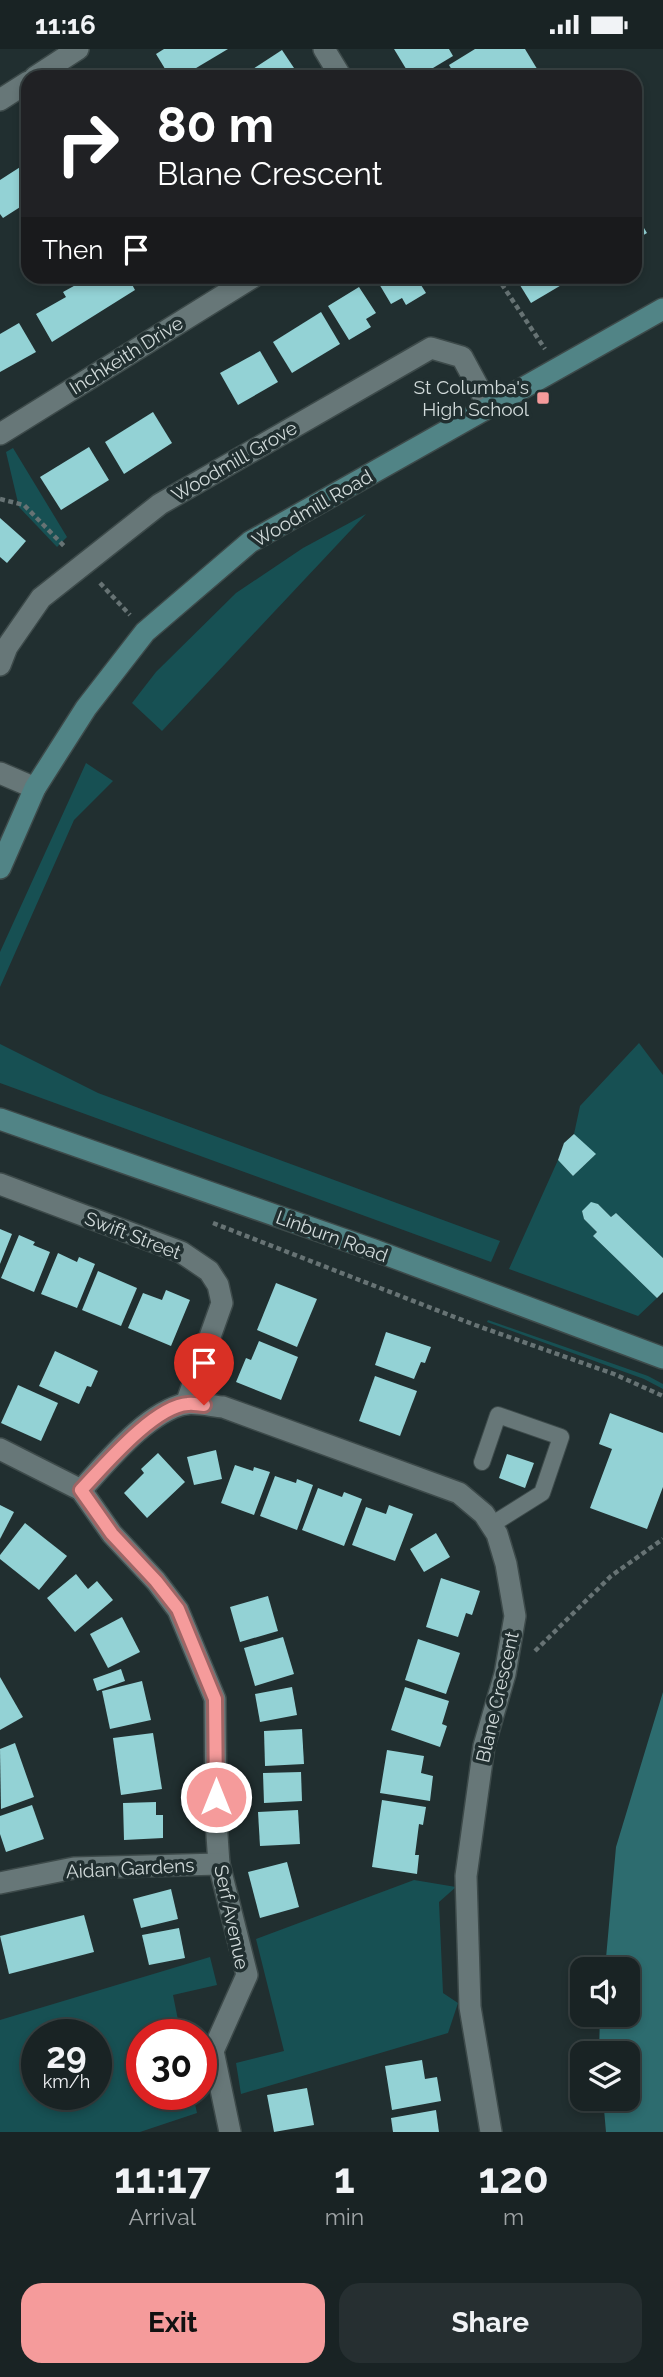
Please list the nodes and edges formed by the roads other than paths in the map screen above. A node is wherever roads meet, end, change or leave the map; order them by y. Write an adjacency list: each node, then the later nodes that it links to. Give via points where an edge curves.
1 (78, 49): 3 (street)
2 (324, 49): 4 (street)
3 (46, 70)
4 (337, 70)
5 (21, 86): 6 (street)
6 (0, 100)
7 (242, 284): 10 (street, Inchkeith Drive)
8 (663, 309): 9 (street, Woodmill Road)
9 (489, 407): 11 (street, Woodmill Grove, via 461,357 431,348 160,504 41,598); 13 (street, Woodmill Road, via 250,542 145,632 86,708)
10 (0, 434)
11 (0, 665)
12 (0, 773): 13 (street)
13 (35, 788): 14 (street, Woodmill Road)
14 (0, 868)
15 (0, 1119): 17 (street, Linburn Road)
16 (0, 1184): 18 (street, Swift Street, via 181,1252 209,1271 222,1303)
17 (663, 1358)
18 (186, 1403): 21 (street, via 155,1417); 22 (street, Blane Crescent, via 223,1407 459,1493)
19 (0, 1449): 21 (street, Serf Avenue)
20 (482, 1462): 22 (lane, via 498,1415 561,1437 542,1493)
21 (81, 1490): 23 (street, Serf Avenue, via 112,1534 178,1609 215,1699)
22 (491, 1525): 26 (street, Blane Crescent, via 506,1564 515,1616 505,1674 484,1747 466,1876 470,2007)
23 (219, 1864): 24 (street, Aidan Gardens, via 74,1868); 25 (street, Serf Avenue, via 247,1975 213,2051)
24 (0, 1883)
25 (230, 2132)
26 (491, 2132)

